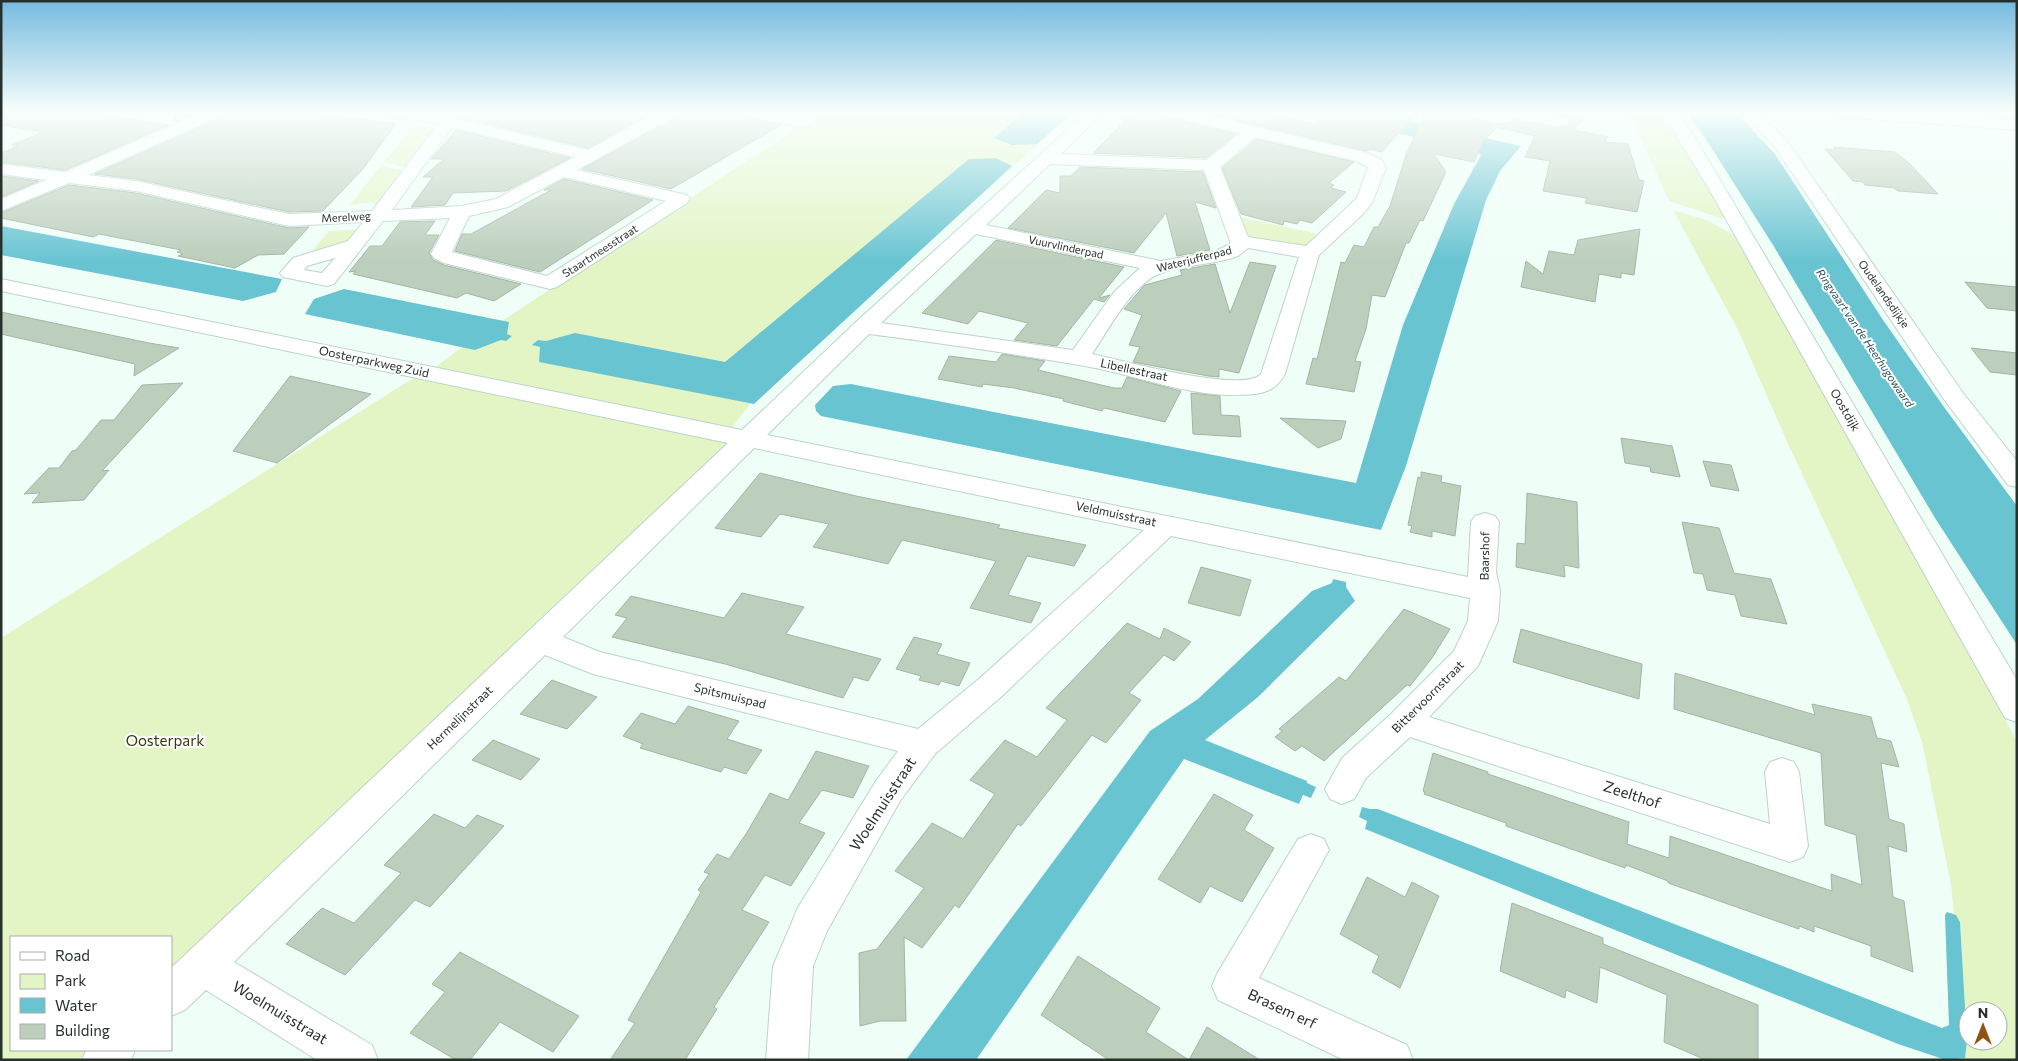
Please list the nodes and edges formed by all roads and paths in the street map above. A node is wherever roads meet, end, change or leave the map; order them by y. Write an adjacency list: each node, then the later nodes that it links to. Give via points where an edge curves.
1 (104, 162): 13 (street)
2 (418, 162): 16 (street)
3 (578, 162): 12 (street, Merelweg)
4 (1043, 162): 17 (street)
5 (1115, 162): 10 (street)
6 (1215, 162): 10 (street)
7 (1371, 162): 20 (street, via 1376,164 1376,174 1366,199)
8 (1701, 162): 31 (street, Oostdijk)
9 (1794, 162): 26 (street, Oudelandsdijkje, via 1955,398)
10 (1211, 165): 18 (street, Waterjufferpad)
11 (1, 170): 13 (street, Merelweg)
12 (561, 171): 15 (street, Merelweg, via 502,203); 15 (street, Staartmeesstraat, via 681,199 550,283 441,254)
13 (66, 178): 14 (street); 16 (street, Merelweg, via 136,186 289,220)
14 (1, 206)
15 (462, 212): 16 (street, Merelweg)
16 (379, 215): 19 (street)
17 (973, 228): 21 (street, Vuurvlinderpad); 23 (street)
18 (1240, 241): 20 (street); 21 (street, Waterjufferpad, via 1239,247 1232,251)
19 (356, 245)
20 (1310, 253): 24 (street, Libellestraat, via 1273,374 1265,384 1249,388 1215,386)
21 (1159, 266): 24 (street, Waterjufferpad, via 1129,287)
22 (1, 284): 25 (street, Oosterparkweg Zuid)
23 (864, 328): 24 (street, Libellestraat, via 1008,345); 25 (street)
24 (1078, 358)
25 (748, 439): 28 (street, Veldmuisstraat); 30 (street, Hermelijnstraat)
26 (2017, 479)
27 (1485, 522): 29 (street, Baarshof, via 1482,572)
28 (1166, 524): 29 (street, Veldmuisstraat); 33 (street, Woelmuisstraat, via 991,687)
29 (1485, 591): 32 (street, Bittervoornstraat, via 1483,621 1467,658)
30 (540, 640): 33 (street, Spitsmuispad, via 593,662); 37 (street, Hermelijnstraat)
31 (2017, 709)
32 (1404, 722): 34 (street, Zeelthof, via 1790,846); 35 (street, Bittervoornstraat, via 1354,768)
33 (923, 744): 42 (street, Woelmuisstraat, via 888,791 811,922 793,966)
34 (1782, 772)
35 (1342, 789)
36 (1311, 850): 43 (street, Brasem erf, via 1232,986)
37 (204, 966): 38 (street, Hermelijnstraat); 41 (street, Woelmuisstraat)
38 (172, 995)
39 (113, 1051): 40 (street)
40 (103, 1060)
41 (357, 1060)
42 (787, 1060)
43 (1392, 1060)

